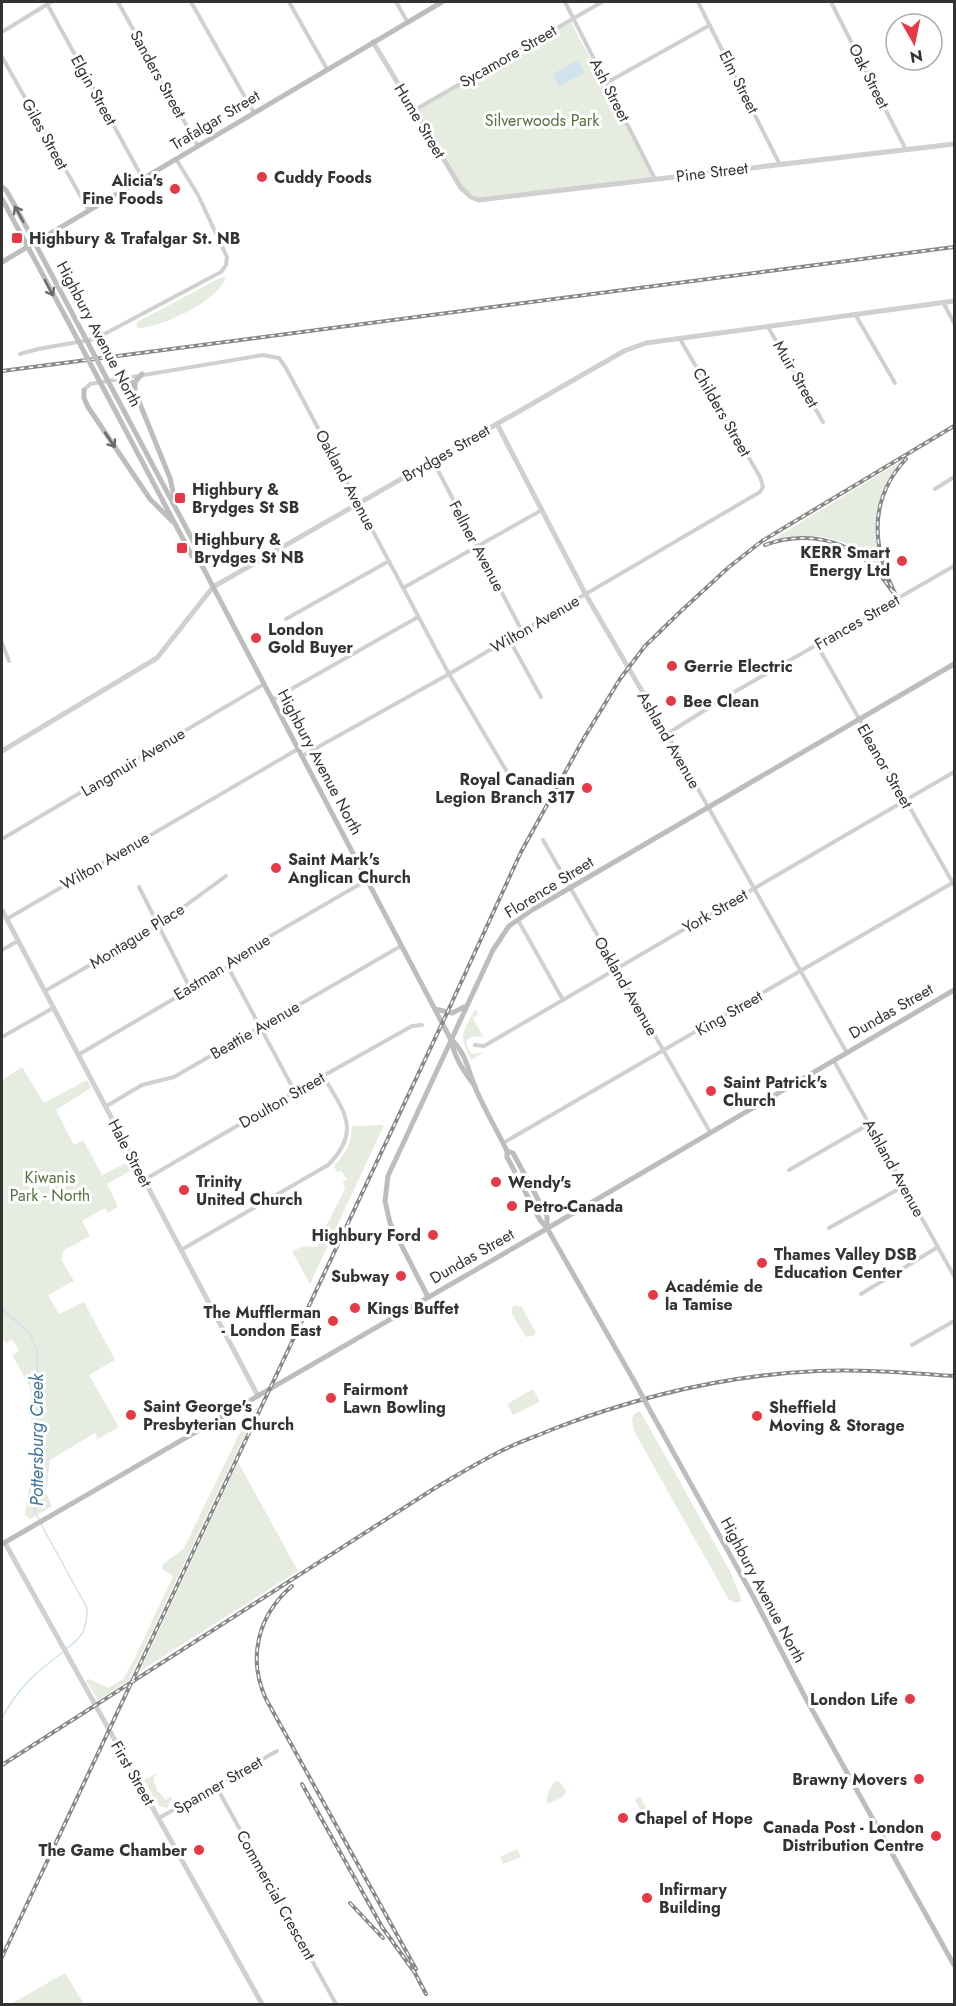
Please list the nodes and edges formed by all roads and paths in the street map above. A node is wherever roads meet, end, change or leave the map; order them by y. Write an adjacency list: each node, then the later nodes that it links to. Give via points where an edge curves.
1 (48, 2): 14 (street); 26 (street, Elgin Street)
2 (118, 2): 22 (street, Sanders Street)
3 (191, 2): 20 (street)
4 (289, 2): 17 (street)
5 (396, 2): 12 (street)
6 (442, 2): 12 (main road, Trafalgar Street)
7 (565, 2): 11 (street, Ash Street)
8 (602, 2): 11 (street, Sycamore Street)
9 (698, 2): 13 (street, Elm Street)
10 (831, 2): 23 (street, Oak Street)
11 (573, 17): 18 (street, Ash Street); 19 (street, Sycamore Street)
12 (407, 21): 15 (main road, Trafalgar Street)
13 (710, 25): 18 (street); 25 (street, Elm Street)
14 (2, 32)
15 (373, 42): 17 (main road, Trafalgar Street); 19 (street, Hume Street)
16 (2, 57): 31 (street, Giles Street)
17 (327, 69): 20 (main road, Trafalgar Street)
18 (606, 82): 27 (street, Ash Street)
19 (413, 111): 29 (street, Hume Street, via 461,188)
20 (254, 112): 22 (main road, Trafalgar Street)
21 (954, 144): 23 (street, Pine Street)
22 (198, 146): 24 (main road, Trafalgar Street)
23 (907, 150): 25 (street, Pine Street)
24 (176, 159): 26 (main road, Trafalgar Street); 41 (street, via 227,257 225,268 95,339)
25 (779, 164): 27 (street, Pine Street)
26 (143, 178): 31 (main road, Trafalgar Street)
27 (655, 179): 29 (street, Pine Street, via 492,199)
28 (2, 187): 32 (main road, Highbury Avenue North, one-way to 28)
29 (471, 197)
30 (2, 198): 33 (main road, Highbury Avenue North)
31 (89, 211): 32 (main road, Trafalgar Street)
32 (35, 243): 33 (main road, Trafalgar Street); 54 (main road, Highbury Avenue North, bridge)
33 (27, 248): 34 (main road, Trafalgar Street); 56 (main road, Highbury Avenue North, one-way to 56, bridge)
34 (2, 262)
35 (954, 301): 36 (street, Brydges Street)
36 (943, 302): 37 (street, Brydges Street); 38 (street)
37 (855, 314): 39 (street, Brydges Street); 44 (street)
38 (954, 323)
39 (768, 326): 40 (street, Brydges Street); 47 (street, Muir Street)
40 (679, 338): 48 (street, Brydges Street, via 646,342 624,351); 51 (street, Childers Street)
41 (20, 354)
42 (142, 374): 43 (street, Oakland Avenue); 46 (main road, via 135,382); 53 (street, Oakland Avenue, via 263,355 279,358)
43 (127, 377): 45 (street, Oakland Avenue, via 90,384); 46 (main road)
44 (896, 383)
45 (84, 390): 56 (main road, one-way to 56, via 88,407 150,499)
46 (135, 391): 54 (main road, via 170,478)
47 (823, 422)
48 (497, 424): 49 (street, Brydges Street); 55 (street, Ashland Avenue)
49 (433, 461): 53 (street, Brydges Street); 57 (street, Fellner Avenue)
50 (954, 477): 52 (street)
51 (763, 487): 63 (street, Wilton Avenue, via 754,497)
52 (935, 489)
53 (358, 504): 59 (street, Oakland Avenue); 61 (street, Brydges Street)
54 (177, 509): 58 (main road, Highbury Avenue North, via 199,552)
55 (542, 510): 57 (street); 63 (street, Ashland Avenue)
56 (176, 524): 58 (main road, Highbury Avenue North, via 192,556)
57 (476, 546): 62 (street); 66 (street, Fellner Avenue)
58 (199, 560): 61 (main road, Highbury Avenue North)
59 (388, 561): 62 (street, Oakland Avenue); 65 (street)
60 (954, 566): 69 (street, Frances Street)
61 (213, 587): 73 (main road, Highbury Avenue North); 79 (street, Brydges Street, via 157,658)
62 (403, 588): 64 (street, Oakland Avenue)
63 (586, 595): 66 (street, Wilton Avenue); 77 (street, Ashland Avenue)
64 (418, 617): 72 (street, Oakland Avenue); 75 (street)
65 (286, 619)
66 (522, 631): 67 (street, Wilton Avenue)
67 (509, 639): 72 (street, Wilton Avenue); 74 (street)
68 (2, 643): 70 (street)
69 (817, 645): 76 (street, Eleanor Street); 77 (street, Frances Street)
70 (9, 661)
71 (954, 664): 76 (main road, Florence Street)
72 (449, 674): 80 (street, Wilton Avenue); 82 (street, Oakland Avenue)
73 (264, 684): 75 (main road, Highbury Avenue North); 85 (street, Langmuir Avenue)
74 (541, 697)
75 (272, 700): 78 (main road, Highbury Avenue North)
76 (859, 720): 83 (street, Eleanor Street); 84 (main road, Florence Street)
77 (667, 734): 84 (street, Ashland Avenue)
78 (298, 749): 80 (main road, Highbury Avenue North); 94 (street, Wilton Avenue)
79 (2, 751)
80 (302, 756): 88 (main road, Highbury Avenue North)
81 (954, 772): 83 (street, York Street)
82 (510, 777)
83 (905, 801): 89 (street, Eleanor Street); 92 (street, York Street)
84 (707, 807): 91 (main road, Florence Street); 92 (street, Ashland Avenue)
85 (2, 839)
86 (543, 840): 91 (street, Oakland Avenue)
87 (226, 876): 96 (street, Montague Place)
88 (367, 880): 98 (main road, Highbury Avenue North); 100 (street, Eastman Avenue, via 241,953)
89 (954, 883): 102 (street, King Street)
90 (139, 886): 96 (street)
91 (570, 888): 95 (main road, Florence Street); 101 (street, Oakland Avenue)
92 (754, 888): 101 (street, York Street); 102 (street, Ashland Avenue)
93 (2, 910): 94 (street, Hale Street)
94 (6, 919): 97 (street, Hale Street)
95 (518, 920): 106 (street); 107 (main road, Florence Street, via 509,926 493,950)
96 (159, 925): 103 (street); 105 (street, Montague Place)
97 (18, 941): 99 (street); 105 (street, Hale Street)
98 (401, 946): 109 (main road, Highbury Avenue North); 111 (street, Beattie Avenue)
99 (2, 950)
100 (228, 967): 103 (street, Eastman Avenue); 111 (street)
101 (616, 969): 106 (street, York Street); 115 (street, Oakland Avenue)
102 (800, 971): 115 (street, King Street); 116 (street, Ashland Avenue)
103 (190, 988): 117 (street, Eastman Avenue)
104 (954, 990): 116 (main road, Dundas Street)
105 (44, 992): 108 (street, Hale Street)
106 (563, 1000): 114 (street, York Street, via 484,1046)
107 (466, 1006): 109 (main road, via 452,1013); 113 (main road, Florence Street)
108 (53, 1008): 112 (street); 117 (street, Hale Street)
109 (435, 1009): 113 (main road, Highbury Avenue North)
110 (422, 1025): 119 (street, Doulton Street, via 412,1026)
111 (260, 1027): 120 (street); 121 (street, Beattie Avenue, via 174,1077 142,1085)
112 (2, 1037)
113 (451, 1040): 124 (main road, Highbury Avenue North, via 463,1072); 134 (main road, Florence Street, via 388,1176 385,1201 390,1223)
114 (475, 1045)
115 (664, 1051): 123 (street, Oakland Avenue); 124 (street, King Street)
116 (847, 1053): 118 (main road, Dundas Street)
117 (78, 1055): 121 (street, Hale Street)
118 (834, 1060): 122 (street, Ashland Avenue); 123 (main road, Dundas Street)
119 (323, 1076): 120 (street, Doulton Street); 131 (street, via 348,1125 347,1139 338,1154 328,1165)
120 (295, 1092): 126 (street, Doulton Street)
121 (105, 1107): 126 (street, Hale Street)
122 (869, 1124): 125 (street); 127 (street, Ashland Avenue)
123 (710, 1132): 128 (main road, Dundas Street)
124 (503, 1143): 128 (main road, Highbury Avenue North, via 511,1166)
125 (789, 1170)
126 (144, 1180): 131 (street, Hale Street)
127 (904, 1186): 129 (street); 130 (street, Ashland Avenue)
128 (547, 1228): 134 (main road, Dundas Street); 142 (main road, Highbury Avenue North, bridge)
129 (829, 1228)
130 (938, 1247): 132 (street, Ashland Avenue); 133 (street)
131 (181, 1250): 137 (street, Hale Street)
132 (954, 1276)
133 (861, 1294)
134 (428, 1297): 137 (main road, Dundas Street)
135 (954, 1321): 136 (street)
136 (912, 1345)
137 (258, 1396): 138 (main road, Dundas Street)
138 (3, 1543): 141 (street, First Street)
139 (277, 1751): 140 (street, Spanner Street)
140 (216, 1786): 141 (street, Spanner Street); 144 (street, Commercial Crescent)
141 (159, 1818): 143 (street, First Street)
142 (954, 1965)
143 (262, 2004)
144 (336, 2004)

